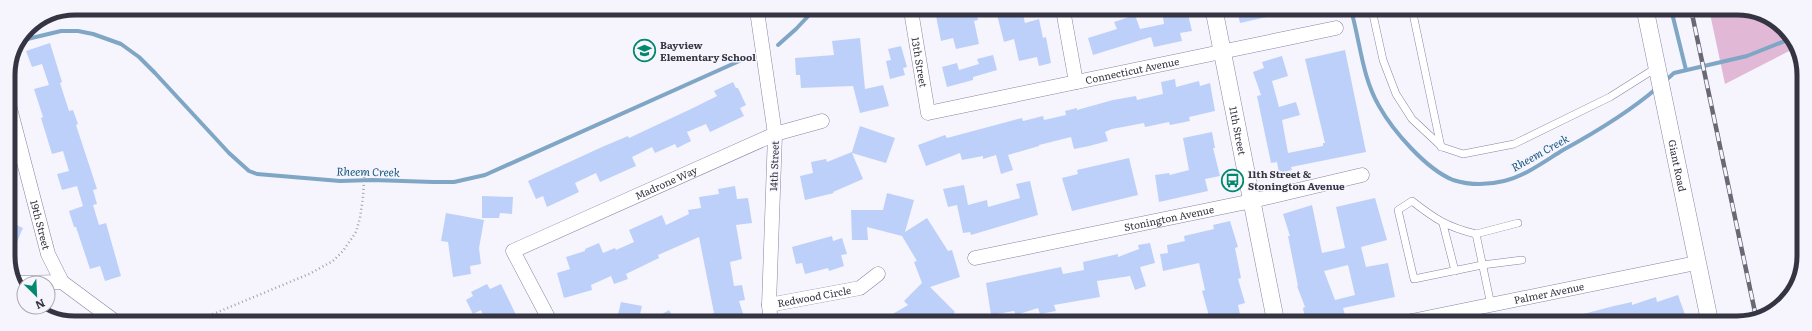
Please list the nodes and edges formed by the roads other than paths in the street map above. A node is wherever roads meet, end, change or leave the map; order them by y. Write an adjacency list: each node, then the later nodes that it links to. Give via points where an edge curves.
1 (758, 15): 15 (street, 14th Street)
2 (912, 15): 12 (street, 13th Street)
3 (1064, 15): 11 (street)
4 (1215, 15): 9 (street, 11th Street)
5 (1373, 15): 16 (lane, via 1384,60 1396,94 1412,119)
6 (1413, 15): 16 (lane)
7 (1646, 15): 10 (street, Giant Road)
8 (1336, 28): 9 (street, Connecticut Avenue)
9 (1222, 52): 11 (street, Connecticut Avenue); 18 (street, 11th Street)
10 (1658, 72): 16 (lane, via 1514,144 1463,154); 24 (street, Giant Road)
11 (1076, 82): 12 (street, Connecticut Avenue)
12 (928, 113)
13 (822, 121): 15 (street, Madrone Way)
14 (15, 128): 29 (street, 19th Street, via 48,254)
15 (775, 134): 30 (street, 14th Street); 33 (street, Madrone Way, via 513,251)
16 (1442, 147)
17 (1362, 175): 18 (street, Stonington Avenue)
18 (1252, 201): 22 (street, Stonington Avenue); 35 (street, 11th Street)
19 (1518, 223): 21 (lane)
20 (1443, 224): 21 (lane); 26 (lane); 26 (lane, via 1412,201 1398,210 1414,279)
21 (1476, 234): 25 (lane)
22 (975, 258)
23 (1522, 260): 25 (lane)
24 (1696, 263): 31 (street, Palmer Avenue); 37 (street, Giant Road)
25 (1482, 265): 26 (lane); 31 (lane)
26 (1454, 271)
27 (878, 274): 30 (street, Redwood Circle, via 860,288)
28 (56, 282): 29 (street)
29 (62, 282): 32 (street, 19th Street)
30 (769, 305): 34 (street, 14th Street)
31 (1491, 305): 36 (street, Palmer Avenue)
32 (108, 316)
33 (548, 316)
34 (770, 316)
35 (1275, 316)
36 (1437, 316)
37 (1708, 316)

